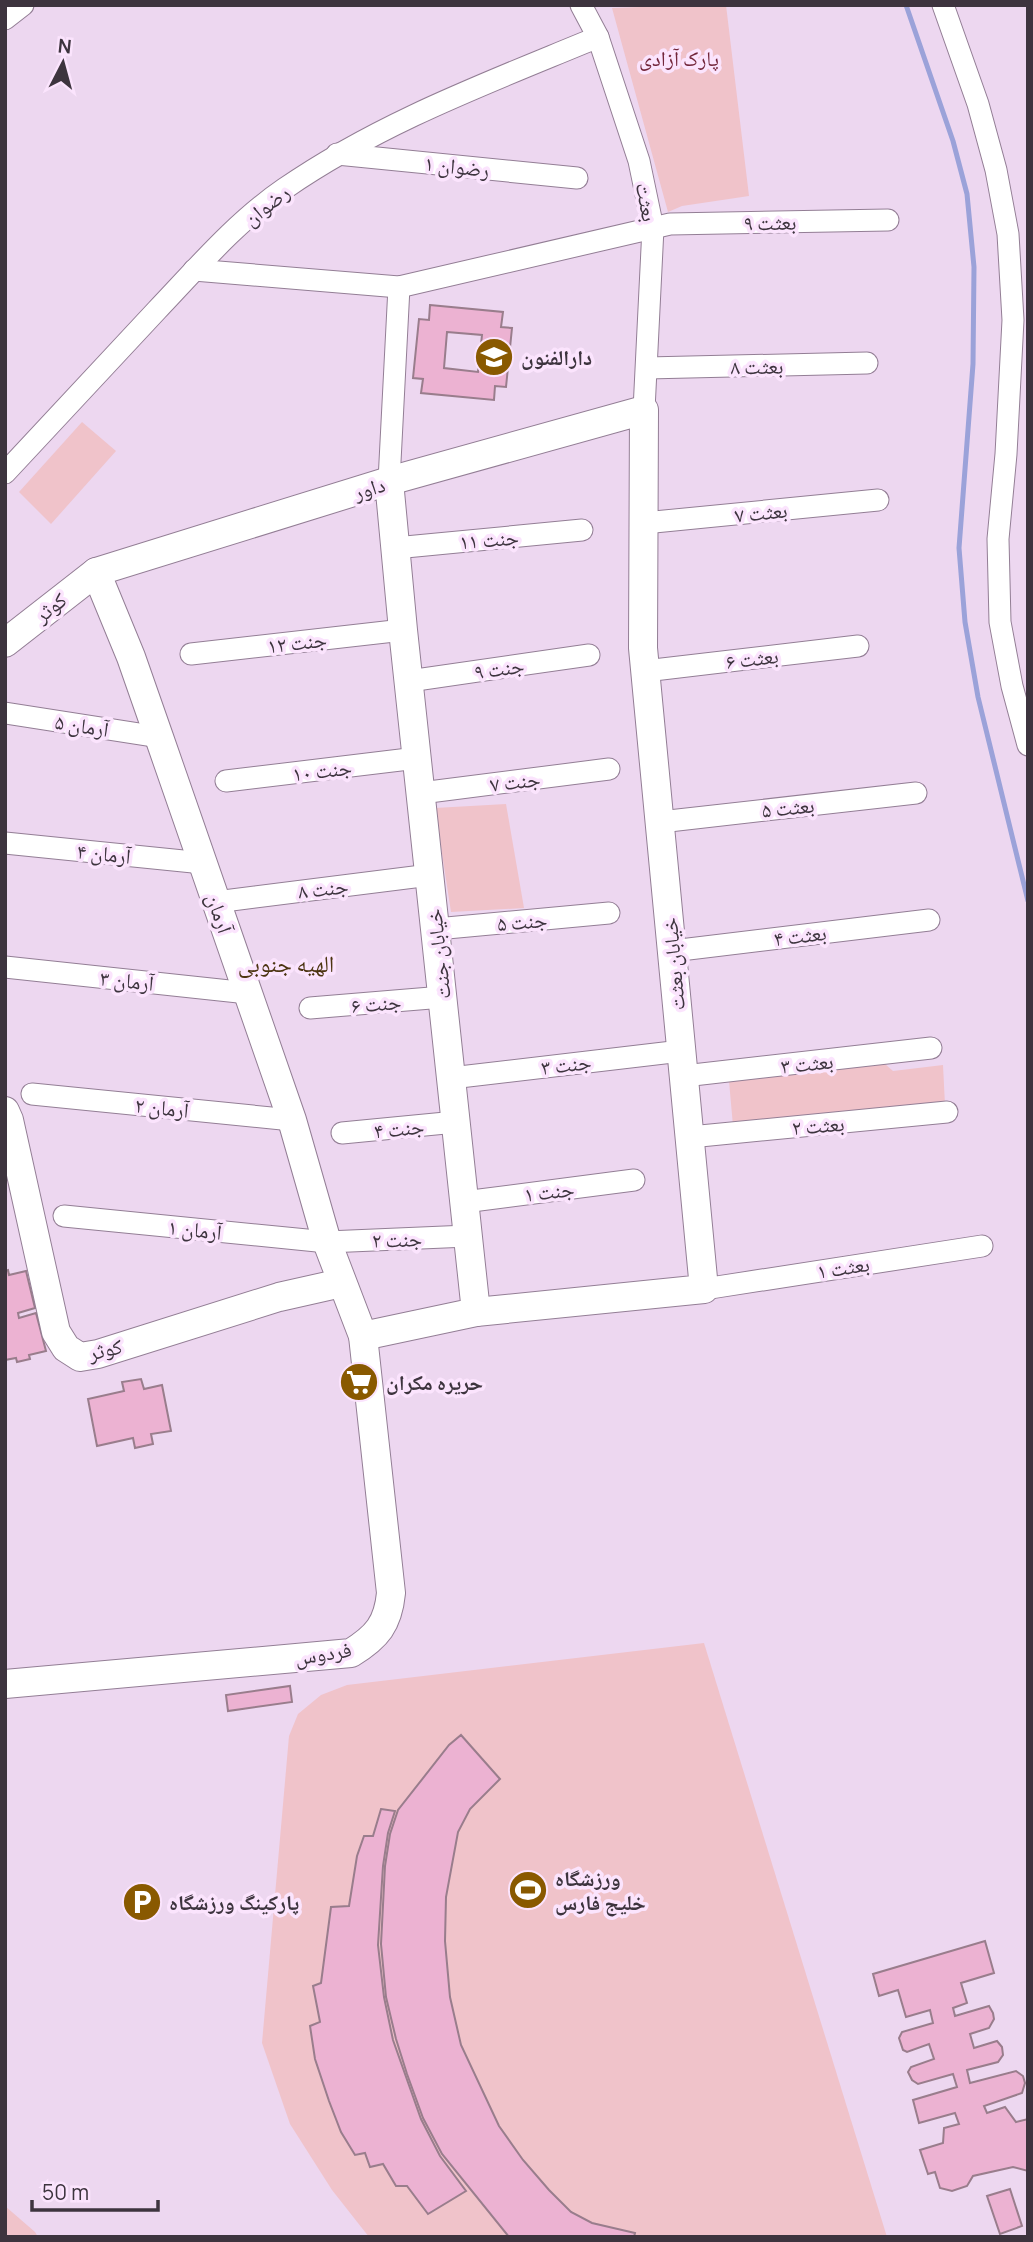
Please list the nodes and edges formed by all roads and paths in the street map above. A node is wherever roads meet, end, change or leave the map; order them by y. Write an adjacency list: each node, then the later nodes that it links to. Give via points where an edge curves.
1 (23, 5): 4 (street)
2 (582, 5): 5 (street, بعثت)
3 (943, 5): 11 (street, via 978,104)
4 (5, 19)
5 (598, 37): 6 (street, رضوان, via 408,117); 9 (street, بعثت, via 639,160)
6 (337, 154): 7 (street, رضوان ۱); 10 (street, رضوان, via 282,190)
7 (577, 178)
8 (888, 220): 9 (street, بعثت ۹, via 670,224)
9 (653, 229): 12 (street, بعثت ۹); 14 (street, بعثت)
10 (194, 270): 12 (street, بعثت ۹); 16 (street, رضوان)
11 (1020, 282): 29 (street, via 998,539 1000,622)
12 (399, 287): 17 (street)
13 (867, 363): 14 (street, بعثت ۸)
14 (647, 368): 15 (street, بعثت)
15 (644, 410): 17 (street, داور); 19 (street, خیابان بعثت)
16 (5, 473)
17 (389, 481): 21 (street, خیابان جنت); 22 (street, داور)
18 (878, 500): 19 (street, بعثت ۷)
19 (644, 523): 28 (street, خیابان بعثت)
20 (582, 530): 21 (street, جنت ۱۱)
21 (395, 548): 23 (street, خیابان جنت)
22 (96, 572): 24 (street, کوثر); 32 (street, آرمان)
23 (403, 630): 26 (street, جنت ۱۲); 30 (street, خیابان جنت)
24 (5, 643)
25 (858, 646): 28 (street, بعثت ۶)
26 (191, 654)
27 (589, 655): 30 (street, جنت ۹)
28 (645, 671): 39 (street, خیابان بعثت)
29 (1019, 678): 33 (street)
30 (410, 681): 34 (street, خیابان جنت)
31 (5, 713): 32 (street, آرمان ۵)
32 (159, 737): 41 (street, آرمان)
33 (1028, 745)
34 (418, 758): 36 (street, جنت ۱۰); 37 (street, خیابان جنت)
35 (609, 769): 37 (street, جنت ۷)
36 (226, 781)
37 (421, 793): 42 (street, خیابان جنت)
38 (916, 793): 39 (street, بعثت ۵)
39 (660, 822): 47 (street, خیابان بعثت)
40 (5, 843): 41 (street, آرمان ۴)
41 (203, 863): 43 (street, آرمان)
42 (430, 875): 43 (street, جنت ۸); 46 (street, خیابان جنت)
43 (216, 902): 49 (street, آرمان)
44 (609, 913): 46 (street, جنت ۵)
45 (929, 920): 47 (street, بعثت ۴)
46 (436, 929): 50 (street, خیابان جنت)
47 (672, 951): 53 (street, خیابان بعثت)
48 (5, 967): 49 (street, آرمان ۳)
49 (248, 993): 58 (street, آرمان)
50 (443, 997): 51 (street, جنت ۶); 54 (street, خیابان جنت)
51 (310, 1009)
52 (931, 1048): 53 (street, بعثت ۳)
53 (683, 1063): 54 (street, جنت ۳); 61 (street, خیابان بعثت)
54 (451, 1078): 59 (street, خیابان جنت)
55 (32, 1094): 58 (street, آرمان ۲)
56 (5, 1111): 68 (street, کوثر, via 56,1332 66,1348 80,1357)
57 (947, 1112): 61 (street, بعثت ۲)
58 (292, 1120): 66 (street, آرمان)
59 (456, 1122): 60 (street, جنت ۴); 63 (street, خیابان جنت)
60 (342, 1133)
61 (690, 1137): 69 (street, خیابان بعثت)
62 (634, 1180): 63 (street, جنت ۱)
63 (464, 1202): 65 (street, خیابان جنت)
64 (64, 1216): 66 (street, آرمان ۱)
65 (468, 1236): 66 (street, جنت ۲); 70 (street, خیابان جنت)
66 (327, 1242): 68 (street, آرمان)
67 (982, 1246): 69 (street, بعثت ۱)
68 (341, 1283): 71 (street, آرمان)
69 (704, 1289): 70 (street)
70 (476, 1312): 71 (street)
71 (363, 1336): 72 (street, فردوس, via 391,1593 382,1627 366,1644 351,1653)
72 (5, 1684)

